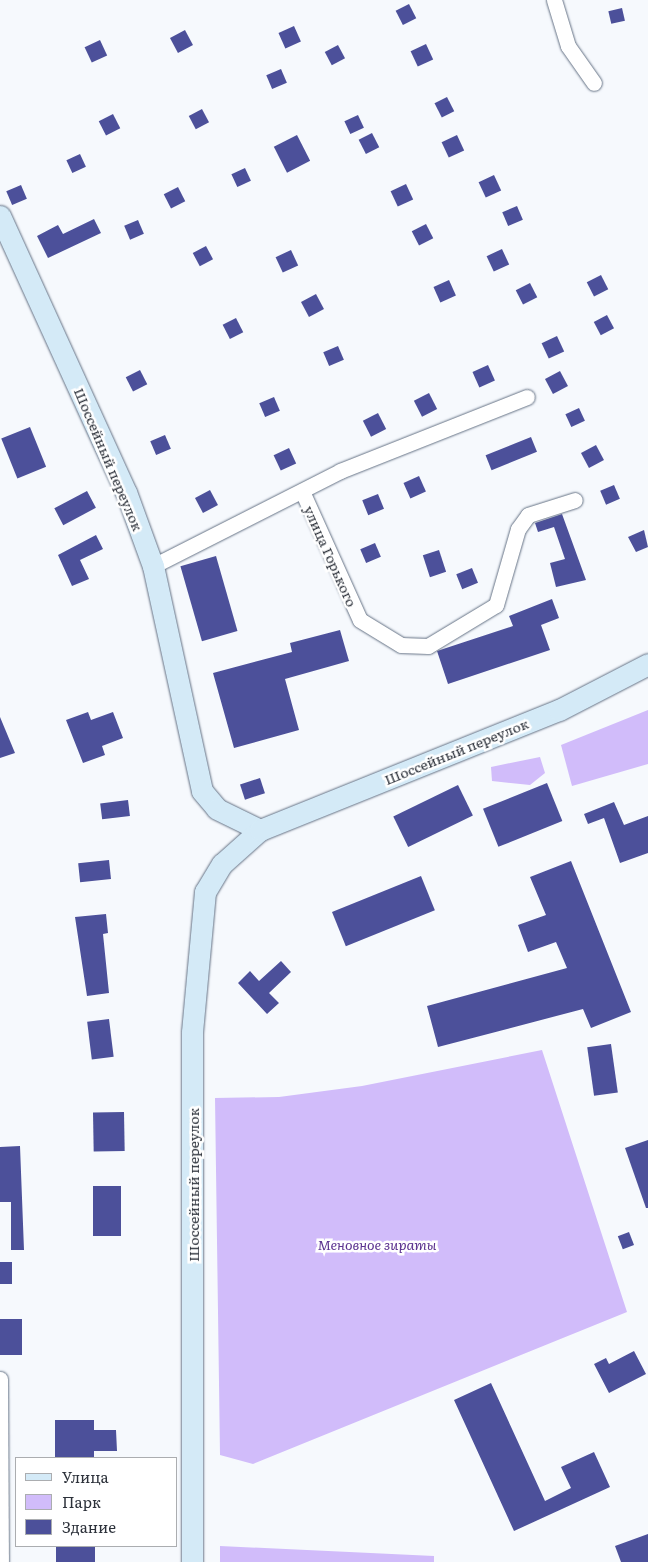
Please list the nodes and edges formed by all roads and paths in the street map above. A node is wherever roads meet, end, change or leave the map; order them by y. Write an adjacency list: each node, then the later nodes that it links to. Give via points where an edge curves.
1 (554, 0): 2 (street, via 568,46)
2 (594, 83)
3 (0, 216): 7 (main road, Шоссейный переулок, via 126,492)
4 (527, 397): 5 (street, улица Горького, via 340,471)
5 (302, 491): 6 (street, улица Горького, via 360,620 402,645 428,646 496,606 518,529 528,515); 7 (street, улица Горького)
6 (575, 500)
7 (153, 566): 9 (main road, Шоссейный переулок, via 202,791 217,809)
8 (648, 664): 9 (main road, Шоссейный переулок, via 559,710)
9 (260, 830): 12 (main road, Шоссейный переулок, via 222,864 205,892 192,1032)
10 (0, 1379): 11 (street)
11 (1, 1562)
12 (192, 1562)

